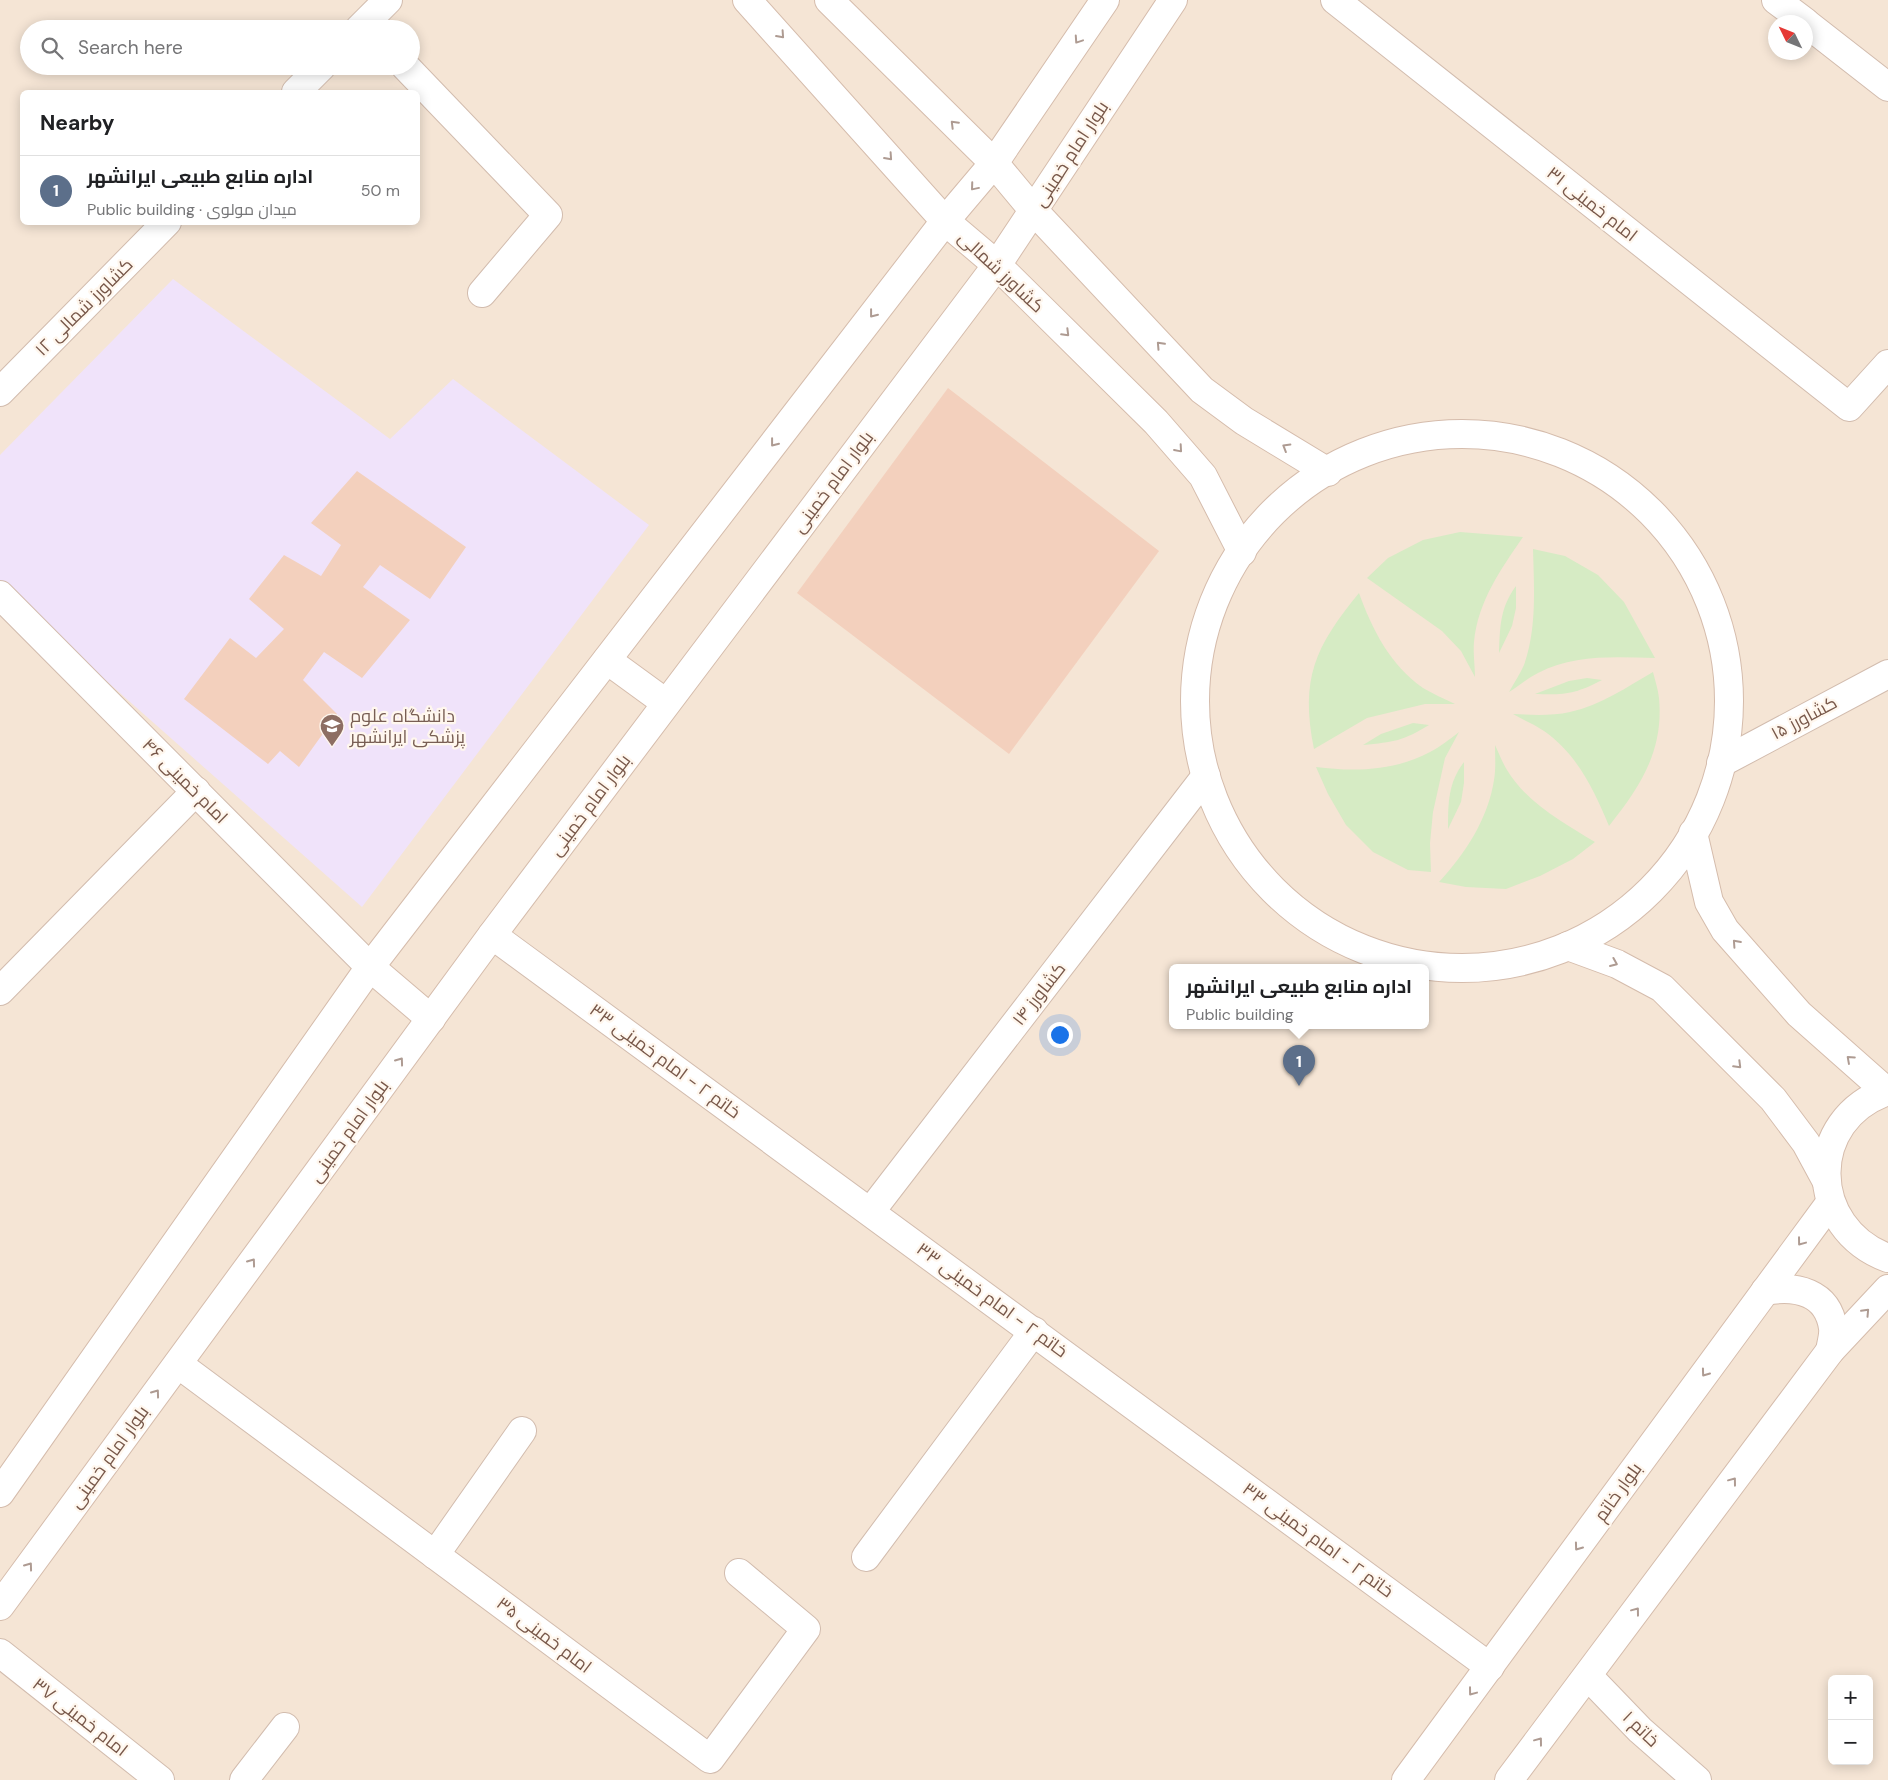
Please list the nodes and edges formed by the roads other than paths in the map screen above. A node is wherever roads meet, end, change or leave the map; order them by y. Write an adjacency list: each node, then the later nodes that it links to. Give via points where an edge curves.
1 (388, 0): 9 (main road)
2 (747, 0): 17 (main road, کشاورز شمالی, one-way to 17)
3 (829, 0): 15 (main road, one-way to 3)
4 (1105, 0): 15 (main road, one-way to 15)
5 (1173, 0): 16 (main road, بلوار امام خمینی)
6 (1335, 0): 21 (main road, امام خمینی ۳۱, via 1849,408)
7 (1776, 0): 8 (main road)
8 (1795, 15)
9 (370, 20)
10 (1813, 29): 13 (main road)
11 (313, 75): 14 (main road)
12 (414, 75): 20 (main road, via 548,215)
13 (1888, 86)
14 (298, 90)
15 (994, 163): 16 (main road); 17 (main road, one-way to 17)
16 (1034, 211): 19 (main road, بلوار امام خمینی); 23 (main road, one-way to 16, via 1244,422 1202,390)
17 (945, 221): 19 (main road, کشاورز شمالی); 26 (main road, one-way to 26)
18 (164, 225): 22 (main road, کشاورز شمالی ۱۲)
19 (997, 265): 24 (main road, کشاورز شمالی, one-way to 24, via 1156,422 1203,476); 28 (main road, بلوار امام خمینی)
20 (482, 293)
21 (1888, 364)
22 (0, 392)
23 (1328, 472): 24 (main road, via 1285,503); 29 (main road, via 1358,456 1398,443 1449,435 1473,435 1519,440 1548,448 1615,482 1670,534 1694,569 1709,600 1722,639 1728,682 1727,734)
24 (1242, 552): 30 (main road, via 1221,589 1209,620 1197,672 1196,726)
25 (4, 606): 31 (main road, امام خمینی ۴۶)
26 (607, 660): 28 (main road); 37 (main road)
27 (1888, 674): 29 (main road, کشاورز ۱۵)
28 (666, 703): 33 (main road, بلوار امام خمینی)
29 (1721, 762): 32 (main road, via 1706,809)
30 (1206, 776): 35 (main road, via 1222,819 1238,848 1288,904 1313,924 1342,940 1371,953); 42 (main road, کشاورز ۱۴)
31 (196, 792): 37 (main road, امام خمینی ۴۶); 38 (main road)
32 (1693, 833): 34 (main road, via 1666,873 1635,904 1600,929); 40 (main road, one-way to 32, via 1799,1014 1725,930 1709,902)
33 (492, 934): 39 (main road, بلوار امام خمینی); 42 (main road, خاتم ۲ - امام خمینی ۳۳)
34 (1568, 946): 36 (main road, via 1510,964 1478,968); 41 (main road, one-way to 41, via 1617,964 1662,988 1773,1099 1806,1143)
35 (1412, 964)
36 (1429, 966)
37 (370, 967): 39 (main road, امام خمینی ۴۶); 50 (main road)
38 (0, 991)
39 (431, 1019): 48 (main road, بلوار امام خمینی, one-way to 39)
40 (1887, 1091): 41 (main road, via 1865,1101 1839,1129 1828,1158)
41 (1828, 1192): 43 (main road, via 1843,1227 1862,1245); 45 (main road, بلوار خاتم, one-way to 45)
42 (872, 1212): 46 (main road, خاتم ۲ - امام خمینی ۳۳)
43 (1888, 1258)
44 (1888, 1289): 47 (main road, one-way to 44)
45 (1765, 1291): 47 (main road, via 1800,1290 1828,1309 1834,1330); 56 (main road, بلوار خاتم, one-way to 56)
46 (1034, 1331): 52 (main road); 56 (main road, خاتم ۲ - امام خمینی ۳۳)
47 (1830, 1351): 57 (main road, one-way to 47)
48 (178, 1364): 51 (main road, امام خمینی ۳۵); 54 (main road, بلوار امام خمینی, one-way to 48)
49 (522, 1430): 51 (main road)
50 (0, 1493)
51 (435, 1555): 53 (main road, امام خمینی ۳۵, via 710,1759 806,1629)
52 (866, 1557)
53 (739, 1573)
54 (0, 1606)
55 (0, 1654): 59 (main road, امام خمینی ۳۷)
56 (1490, 1667): 61 (main road, بلوار خاتم, one-way to 61)
57 (1588, 1676): 62 (main road, one-way to 57); 63 (main road, خاتم ۱, via 1640,1730)
58 (285, 1727): 60 (main road)
59 (160, 1780)
60 (244, 1780)
61 (1406, 1780)
62 (1509, 1780)
63 (1697, 1780)

